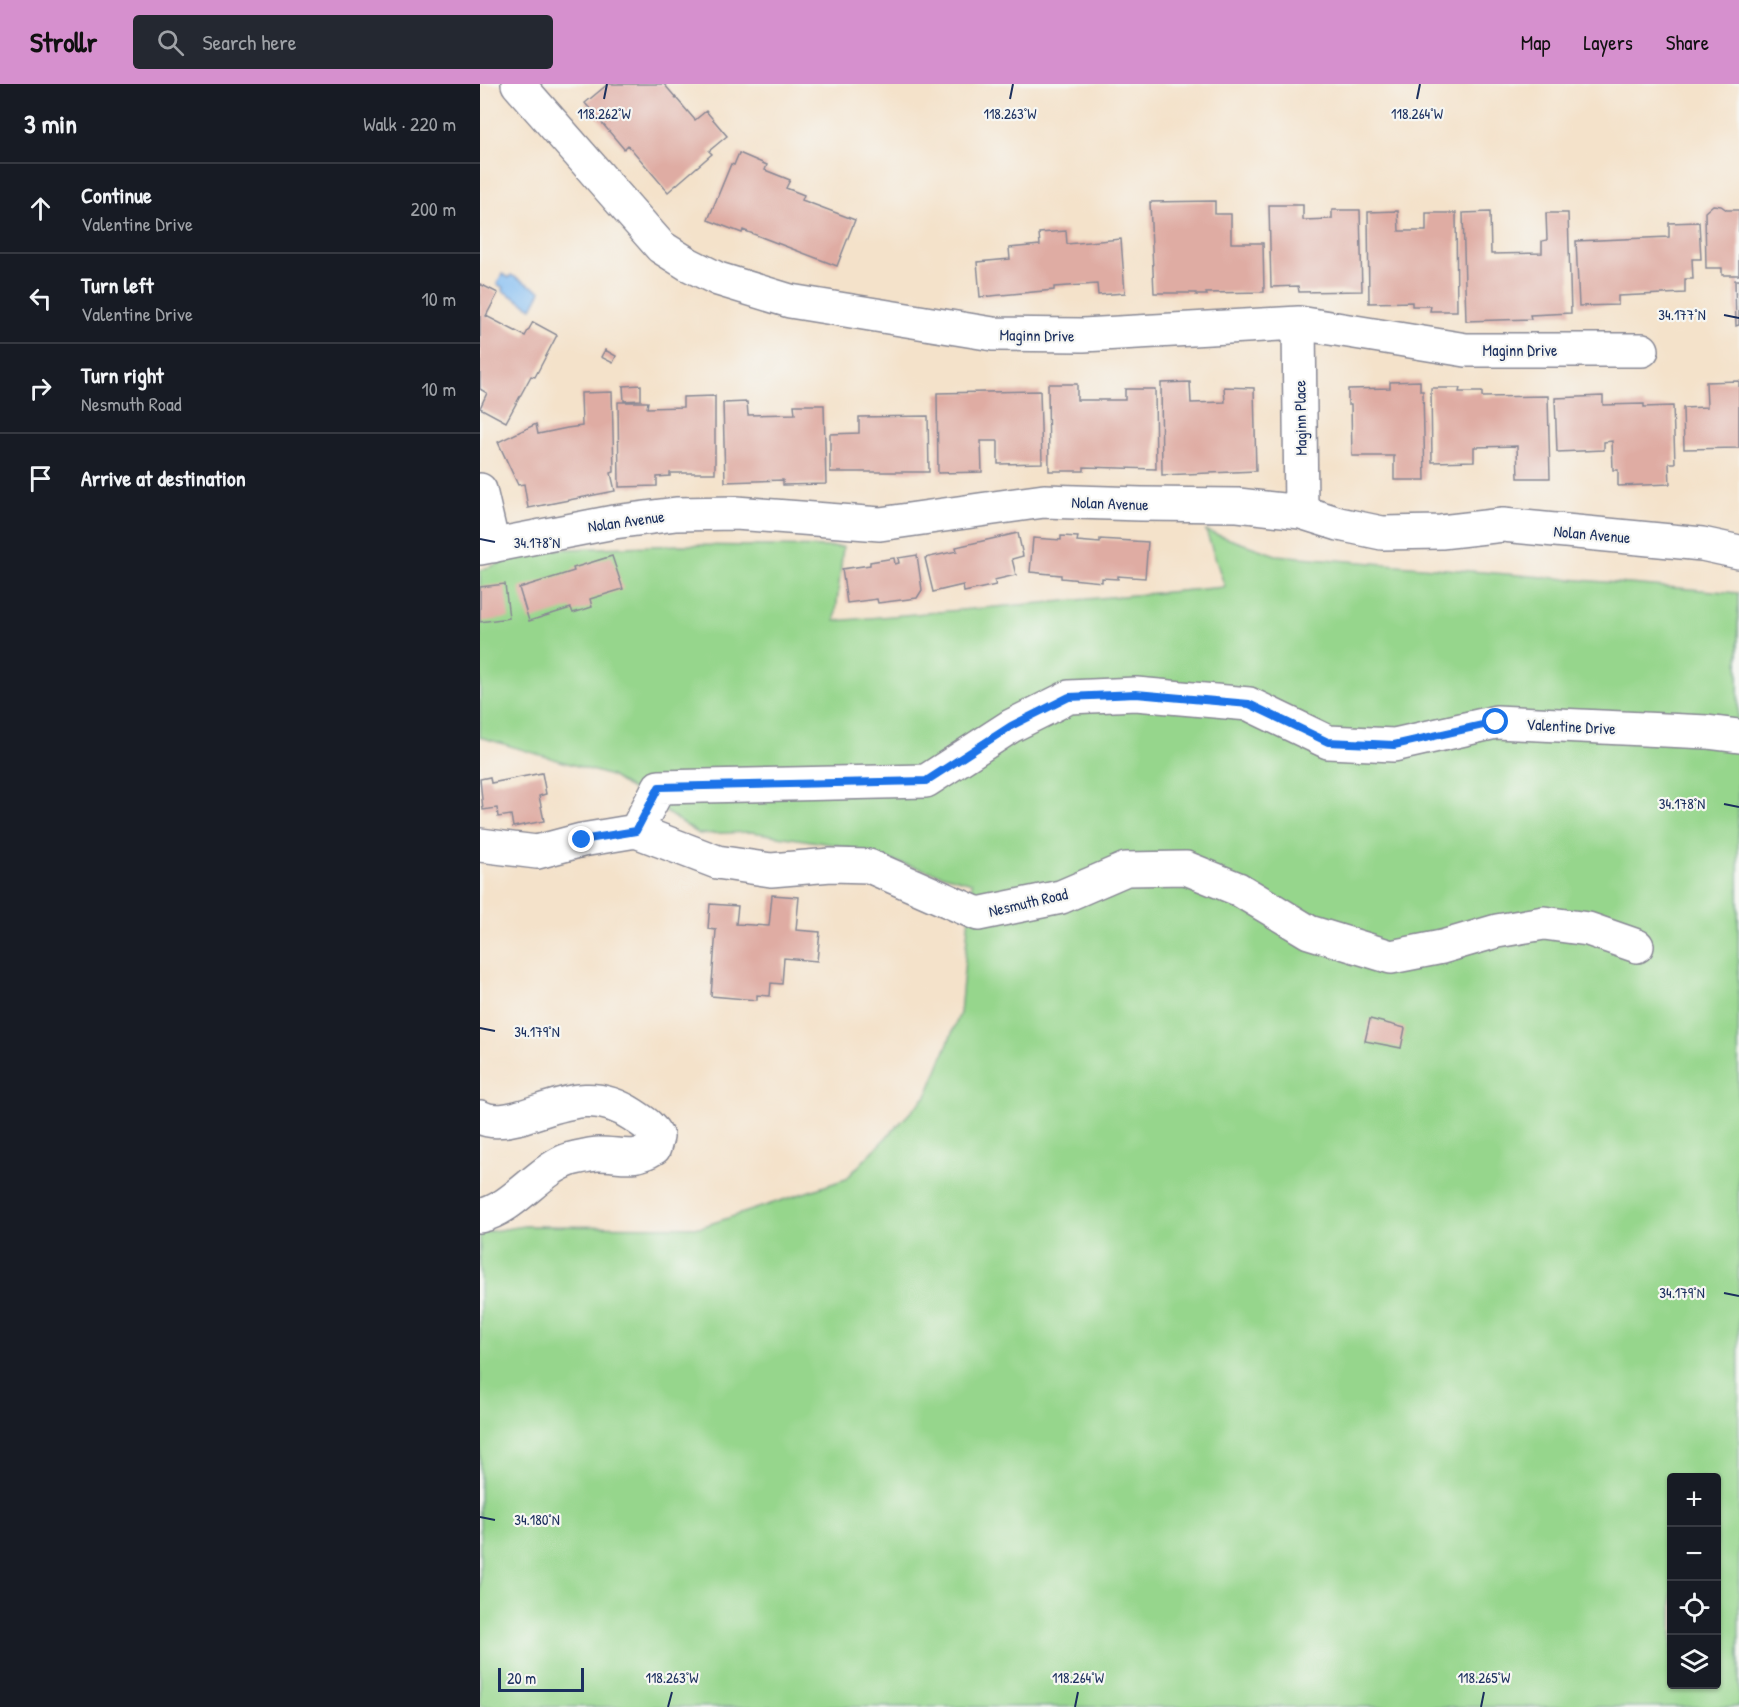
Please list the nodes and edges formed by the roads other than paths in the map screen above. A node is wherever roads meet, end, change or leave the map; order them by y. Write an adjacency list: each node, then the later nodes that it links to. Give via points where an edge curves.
1 (518, 84): 2 (street, Maginn Drive, via 662,247 718,279 780,298 993,334 1083,335)
2 (1299, 323): 3 (street, Maginn Drive, via 1466,350); 5 (street, Maginn Place)
3 (1642, 350)
4 (480, 490): 6 (street)
5 (1301, 512): 6 (street, Nolan Avenue, via 1238,505 1044,501 880,524 736,513 676,514); 7 (street, Nolan Avenue, via 1382,533 1503,525 1702,544)
6 (487, 547)
7 (1739, 552)
8 (1739, 736): 9 (street, Valentine Drive, via 1496,722 1394,745 1328,742 1249,704 1136,694 1069,697 1011,726 926,781 659,787)
9 (636, 831): 10 (street, via 537,852); 11 (street, Nesmuth Road, via 717,862 771,870 869,866 978,914 1061,897 1126,869 1186,868 1238,889 1309,932 1391,957 1497,930 1544,923 1588,929)
10 (480, 846)
11 (1637, 946)
12 (480, 1117): 13 (street, via 504,1121 572,1101 597,1100 618,1106 652,1128 657,1137 654,1148 643,1155 598,1154 569,1160 507,1204)
13 (480, 1216)

